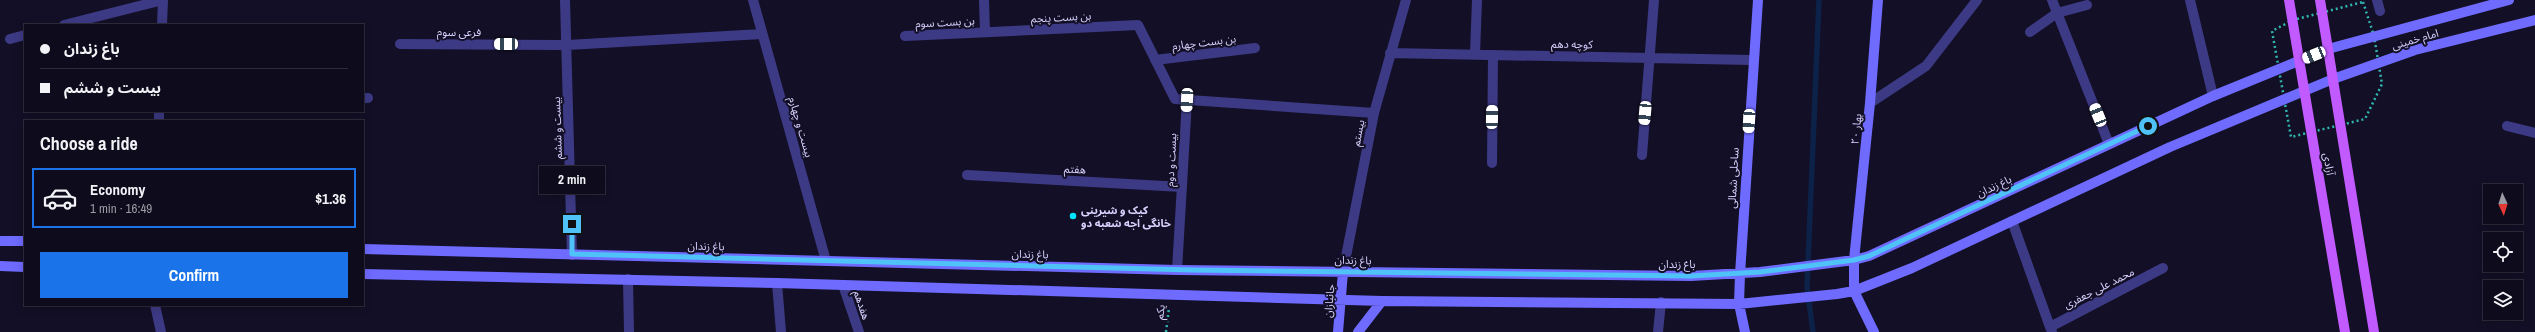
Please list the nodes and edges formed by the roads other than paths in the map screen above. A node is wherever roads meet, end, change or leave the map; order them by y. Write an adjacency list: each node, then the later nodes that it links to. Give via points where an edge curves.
1 (163, 0): 23 (street); 24 (street)
2 (565, 0): 32 (street, بیست و ششم)
3 (753, 0): 27 (street, بیست و چهارم)
4 (984, 0): 25 (street)
5 (1406, 0): 35 (street, بیستم)
6 (1477, 0): 36 (street)
7 (1654, 0): 38 (street)
8 (1758, 0): 40 (main road, ساحلی شمالی)
9 (1878, 0): 46 (main road, بهار ۲۰)
10 (1977, 0): 46 (street, via 1926,66)
11 (2052, 0): 21 (street)
12 (2190, 0): 44 (street)
13 (2289, 0): 41 (main road, آزادی)
14 (2320, 0): 34 (main road, آزادی)
15 (2377, 0): 20 (street)
16 (2486, 0): 19 (street)
17 (2510, 0): 19 (main road, امام خمینی)
18 (2087, 5): 21 (street)
19 (2472, 10): 34 (main road, امام خمینی)
20 (2380, 11)
21 (2057, 12): 26 (street); 50 (street)
22 (2535, 20): 42 (main road, امام خمینی, via 2416,50)
23 (68, 24)
24 (162, 24)
25 (985, 32): 29 (street, بن بست سوم); 39 (street, بن بست پنجم, via 1138,26)
26 (2030, 32)
27 (762, 34): 32 (street, فرعی سوم); 61 (street, بیست و چهارم)
28 (24, 35): 30 (street)
29 (905, 36)
30 (10, 39)
31 (400, 44): 32 (street, فرعی سوم)
32 (567, 45): 59 (street, بیست و ششم)
33 (1255, 48): 39 (street, بن بست چهارم)
34 (2328, 49): 41 (main road, امام خمینی); 42 (main road, آزادی)
35 (1390, 53): 36 (street, کوچه دهم); 47 (street, بیستم)
36 (1475, 54): 37 (street, کوچه دهم)
37 (1493, 55): 38 (street, کوچه دهم); 52 (street)
38 (1649, 58): 40 (street, کوچه دهم); 51 (street)
39 (1155, 60): 45 (street, via 1175,99)
40 (1752, 60): 68 (main road, ساحلی شمالی)
41 (2300, 60): 43 (main road, آزادی); 44 (main road, باغ زندان)
42 (2333, 79): 43 (main road, امام خمینی); 89 (main road, آزادی)
43 (2305, 90): 55 (main road, via 2170,147); 88 (main road, آزادی)
44 (2213, 96): 50 (main road, باغ زندان)
45 (1187, 100): 47 (street); 54 (street, بیست و دوم)
46 (1870, 103): 60 (main road, بهار ۲۰)
47 (1374, 113): 66 (street, بیستم)
48 (2507, 126): 49 (street)
49 (2535, 133)
50 (2109, 144): 60 (main road, باغ زندان, via 1905,240)
51 (1642, 155)
52 (1492, 163)
53 (967, 175): 54 (street, هفتم)
54 (1182, 186): 65 (street, بیست و دوم)
55 (2012, 221): 72 (main road, via 1912,268); 78 (street)
56 (0, 241): 57 (main road)
57 (24, 241)
58 (364, 249): 59 (main road, باغ زندان)
59 (572, 254): 61 (main road, باغ زندان)
60 (1854, 260): 68 (main road, باغ زندان); 72 (main road, بهار ۲۰)
61 (826, 261): 65 (main road, باغ زندان)
62 (0, 266): 63 (main road)
63 (24, 267)
64 (2163, 268): 78 (street, محمد علی جعفری)
65 (1177, 270): 66 (main road, باغ زندان)
66 (1343, 272): 68 (main road, باغ زندان, via 1691,276); 73 (main road, جانبازان)
67 (364, 274): 69 (main road)
68 (1740, 274): 76 (main road, ساحلی شمالی)
69 (628, 279): 70 (main road); 80 (street)
70 (777, 283): 71 (main road); 81 (street)
71 (843, 285): 73 (main road); 82 (street, هفدهم)
72 (1854, 290): 76 (main road); 87 (main road)
73 (1340, 299): 74 (main road); 83 (main road, جانبازان)
74 (1382, 301): 75 (main road); 84 (main road)
75 (1661, 302): 76 (main road); 85 (street)
76 (1739, 304): 86 (main road, ساحلی شمالی)
77 (155, 306): 79 (street)
78 (2051, 329)
79 (161, 332)
80 (629, 332)
81 (781, 332)
82 (859, 332)
83 (1338, 332)
84 (1358, 332)
85 (1658, 332)
86 (1746, 332)
87 (1874, 332)
88 (2345, 332)
89 (2374, 332)

